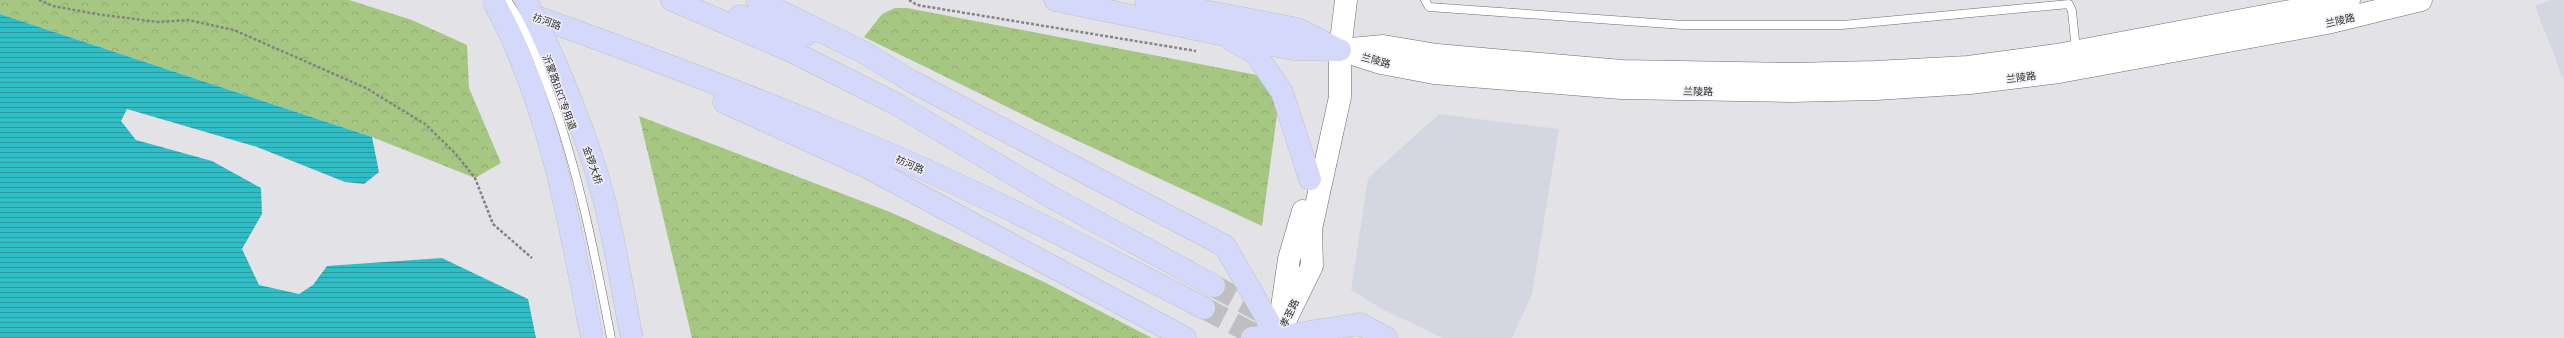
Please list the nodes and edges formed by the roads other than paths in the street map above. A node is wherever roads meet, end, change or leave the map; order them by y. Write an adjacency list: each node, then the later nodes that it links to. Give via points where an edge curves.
1 (489, 0): 17 (main road, 祊河路)
2 (493, 0): 25 (main road, bridge, via 519,55 540,113 563,194)
3 (507, 0): 26 (lane, 沂蒙路BRT专用道, bridge, via 518,16 537,56 566,138 586,210)
4 (526, 0): 27 (main road, 金锣大桥, bridge, via 573,107 602,192)
5 (672, 0): 22 (main road, via 791,51 898,105 1051,197)
6 (684, 0): 20 (main road)
7 (757, 0): 20 (main road)
8 (1055, 0): 16 (main road)
9 (1146, 0): 18 (main road, via 1298,29)
10 (1346, 0): 18 (main road, 孝圣路)
11 (1358, 0): 18 (main road, 孝圣路)
12 (1425, 0): 15 (lane, via 1429,7 1683,25 1842,25)
13 (2349, 0): 19 (main road, 兰陵路)
14 (2421, 0): 18 (main road, 兰陵路, via 2326,23 2059,72 1970,83 1876,89 1769,91 1613,88 1434,72 1381,63)
15 (2071, 2): 19 (lane)
16 (1217, 33): 18 (main road, via 1293,48); 21 (main road, via 1255,53 1282,92)
17 (606, 42): 23 (main road, 祊河路, via 857,140 1031,219); 28 (main road, 祊河路, via 756,117 868,168)
18 (1340, 50): 19 (main road, 兰陵路, via 1383,46 1437,55 1614,71 1785,74 1968,66); 21 (main road, 孝圣路); 24 (main road, 孝圣路, via 1340,97 1311,229 1312,266)
19 (2076, 51)
20 (863, 52): 24 (main road, via 911,81 1225,246)
21 (1310, 179): 24 (main road, 孝圣路, via 1289,259)
22 (1214, 286)
23 (1204, 308)
24 (1278, 337): 29 (main road); 30 (main road, via 1360,324)
25 (592, 338)
26 (612, 338)
27 (632, 338)
28 (1184, 338)
29 (1252, 338)
30 (1386, 338)

